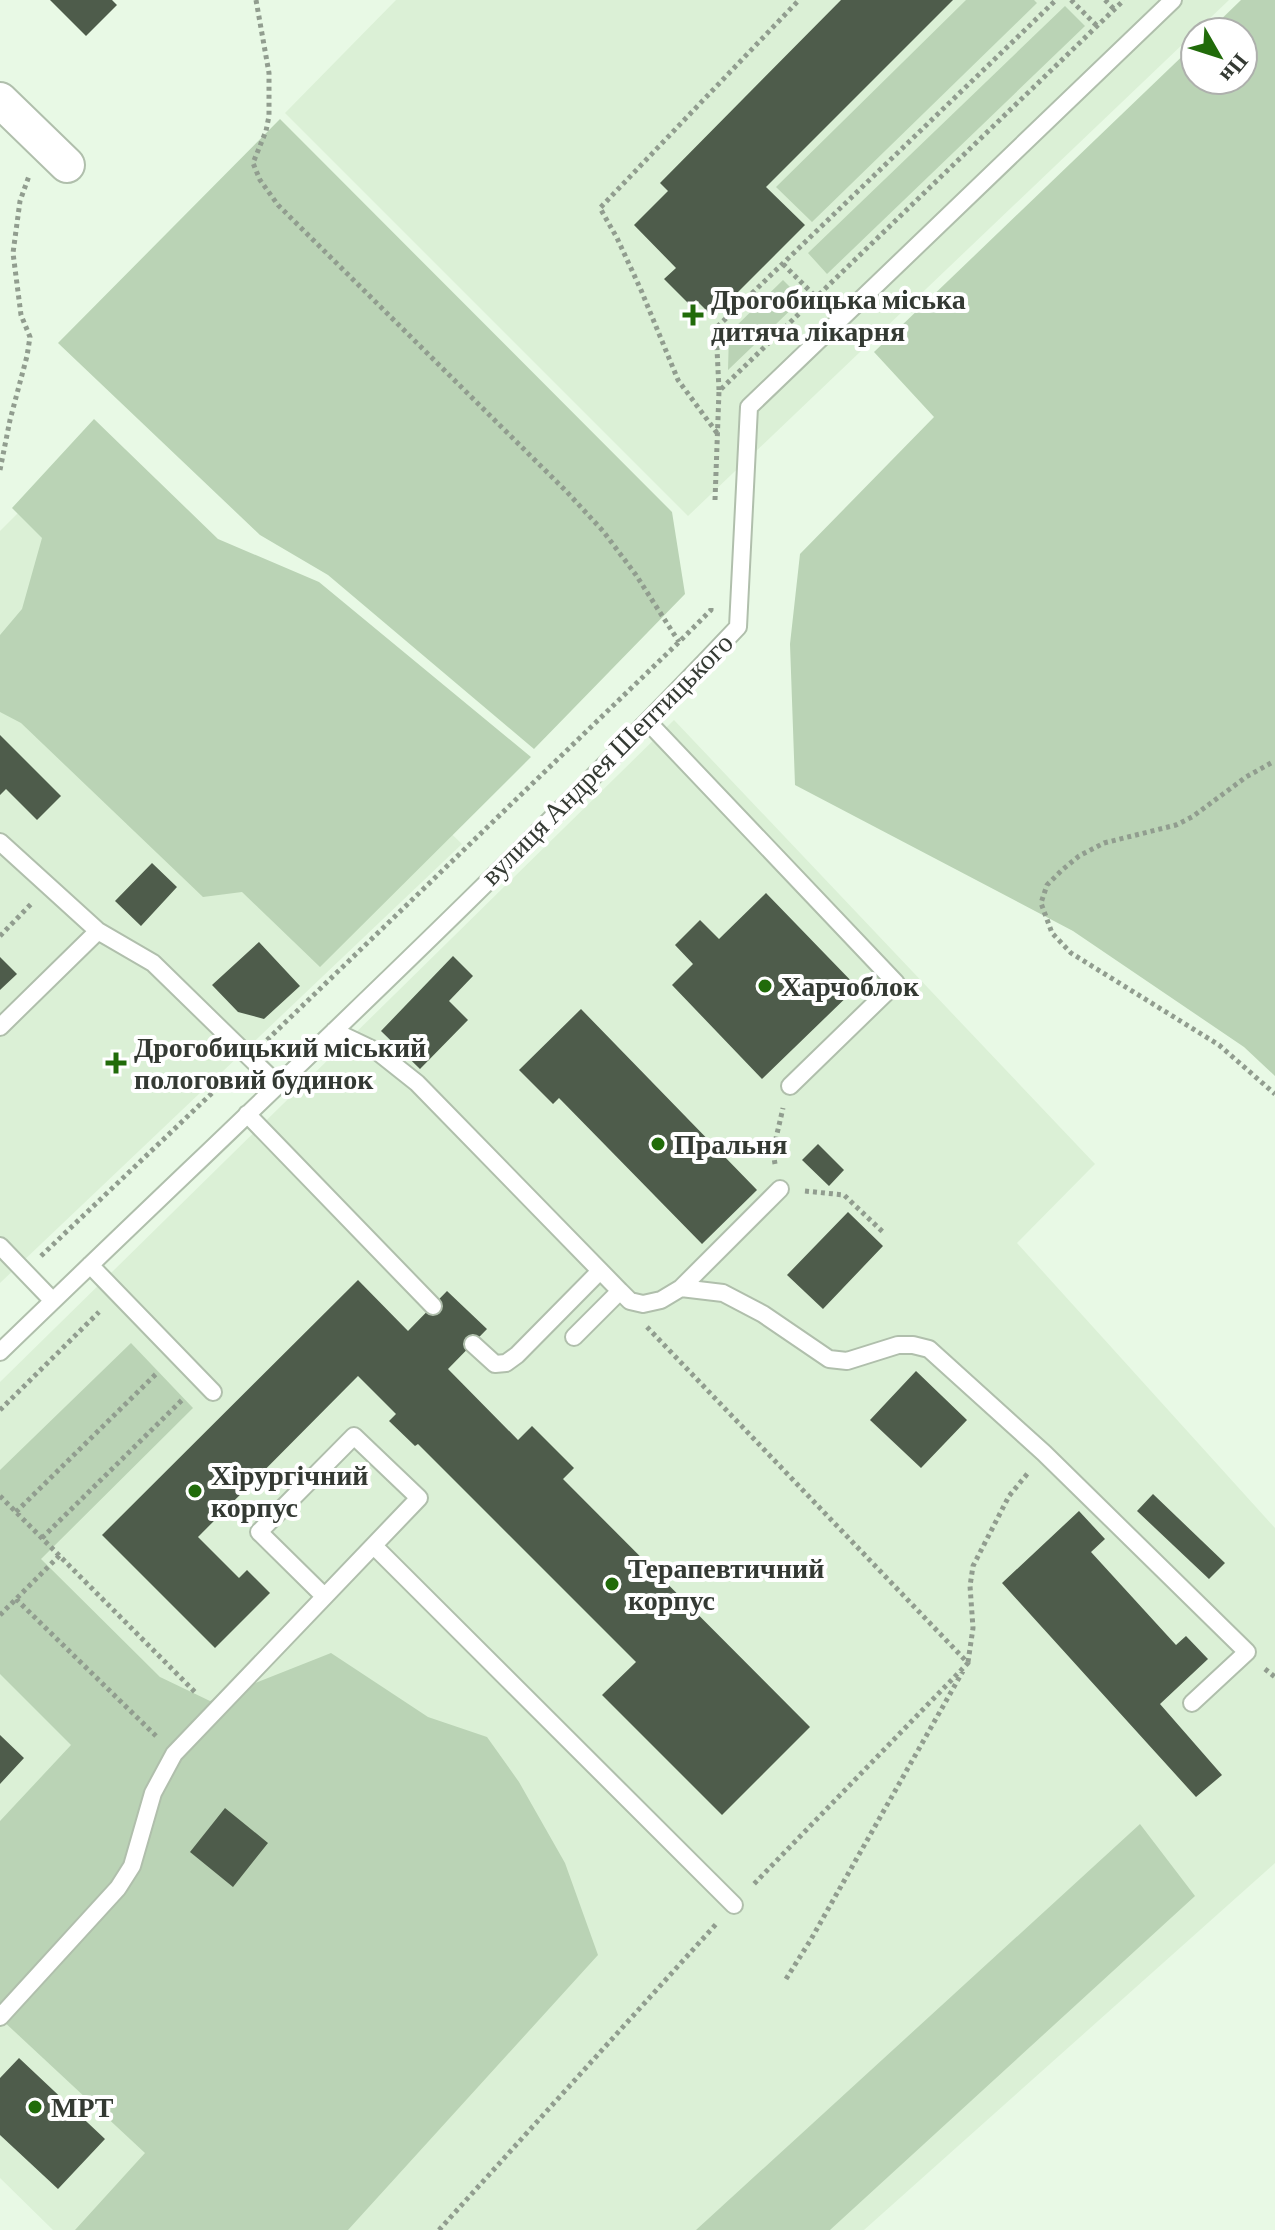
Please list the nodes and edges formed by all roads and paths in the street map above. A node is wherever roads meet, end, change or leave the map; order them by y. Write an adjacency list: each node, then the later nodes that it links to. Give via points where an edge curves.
1 (256, 0): 20 (path, via 269,73 269,116 253,163 260,180 278,205 603,531)
2 (799, 0): 16 (path, via 600,208 678,380)
3 (1056, 0): 13 (path)
4 (1071, 0): 9 (path)
5 (1105, 0): 8 (path)
6 (1124, 0): 8 (path)
7 (1173, 0): 21 (lane, вулиця Андрея Шептицького, via 749,407 738,627)
8 (1114, 9): 9 (path)
9 (1097, 26): 14 (path)
10 (0, 100): 11 (street)
11 (42, 141): 12 (street); 17 (path, via 20,201 15,233 14,275 30,337)
12 (67, 165)
13 (783, 264): 14 (path); 15 (path, via 716,328)
14 (816, 297): 15 (path)
15 (719, 391): 16 (path)
16 (717, 433): 18 (path)
17 (0, 470)
18 (714, 507)
19 (711, 595): 20 (path, via 711,610)
20 (679, 642): 29 (path)
21 (648, 722): 28 (lane, вулиця Андрея Шептицького); 31 (lane, via 896,983)
22 (1271, 763): 32 (path, via 1176,825 1104,843 1079,856 1047,885 1041,903 1052,933 1071,953 1219,1045)
23 (0, 842): 24 (lane)
24 (49, 886): 25 (lane); 26 (path)
25 (98, 931): 27 (lane); 29 (lane, via 153,963)
26 (0, 936)
27 (0, 1027)
28 (334, 1031): 30 (lane, вулиця Андрея Шептицького); 39 (lane, via 378,1052 417,1083)
29 (250, 1057): 30 (lane); 38 (path)
30 (278, 1085): 33 (lane, вулиця Андрея Шептицького)
31 (790, 1086): 34 (path, via 773,1151)
32 (1275, 1094)
33 (247, 1114): 37 (lane, вулиця Андрея Шептицького); 45 (lane)
34 (780, 1189): 35 (path, via 844,1195); 40 (lane)
35 (885, 1234)
36 (0, 1246): 38 (lane)
37 (90, 1265): 42 (lane); 43 (lane, вулиця Андрея Шептицького)
38 (25, 1271): 43 (lane)
39 (600, 1271): 41 (lane); 47 (lane, via 506,1363 495,1364)
40 (681, 1288): 44 (lane, via 661,1300); 52 (lane, via 723,1293 829,1359 847,1361 898,1345 929,1349)
41 (620, 1291): 44 (lane); 46 (lane)
42 (117, 1294): 49 (lane); 51 (path)
43 (53, 1301): 48 (lane, вулиця Андрея Шептицького)
44 (636, 1302): 61 (path, via 638,1318)
45 (433, 1306)
46 (574, 1337)
47 (473, 1344)
48 (0, 1352)
49 (176, 1354): 50 (lane); 54 (path)
50 (207, 1386): 55 (path)
51 (0, 1410)
52 (1044, 1453): 61 (path, via 1009,1496 973,1566); 62 (lane, via 1247,1652)
53 (0, 1496): 54 (path)
54 (16, 1512): 55 (path)
55 (42, 1538): 57 (path)
56 (374, 1546): 58 (lane); 58 (lane, via 419,1498 354,1436 259,1532); 65 (lane)
57 (60, 1555): 59 (path); 63 (path)
58 (324, 1596): 63 (lane)
59 (16, 1599): 60 (path); 64 (path)
60 (0, 1615)
61 (968, 1663): 65 (path); 66 (path)
62 (1192, 1703)
63 (214, 1711): 64 (lane)
64 (174, 1754): 67 (lane, via 153,1793 132,1866 118,1888)
65 (734, 1905): 68 (path)
66 (786, 1979)
67 (0, 2017)
68 (439, 2230)

